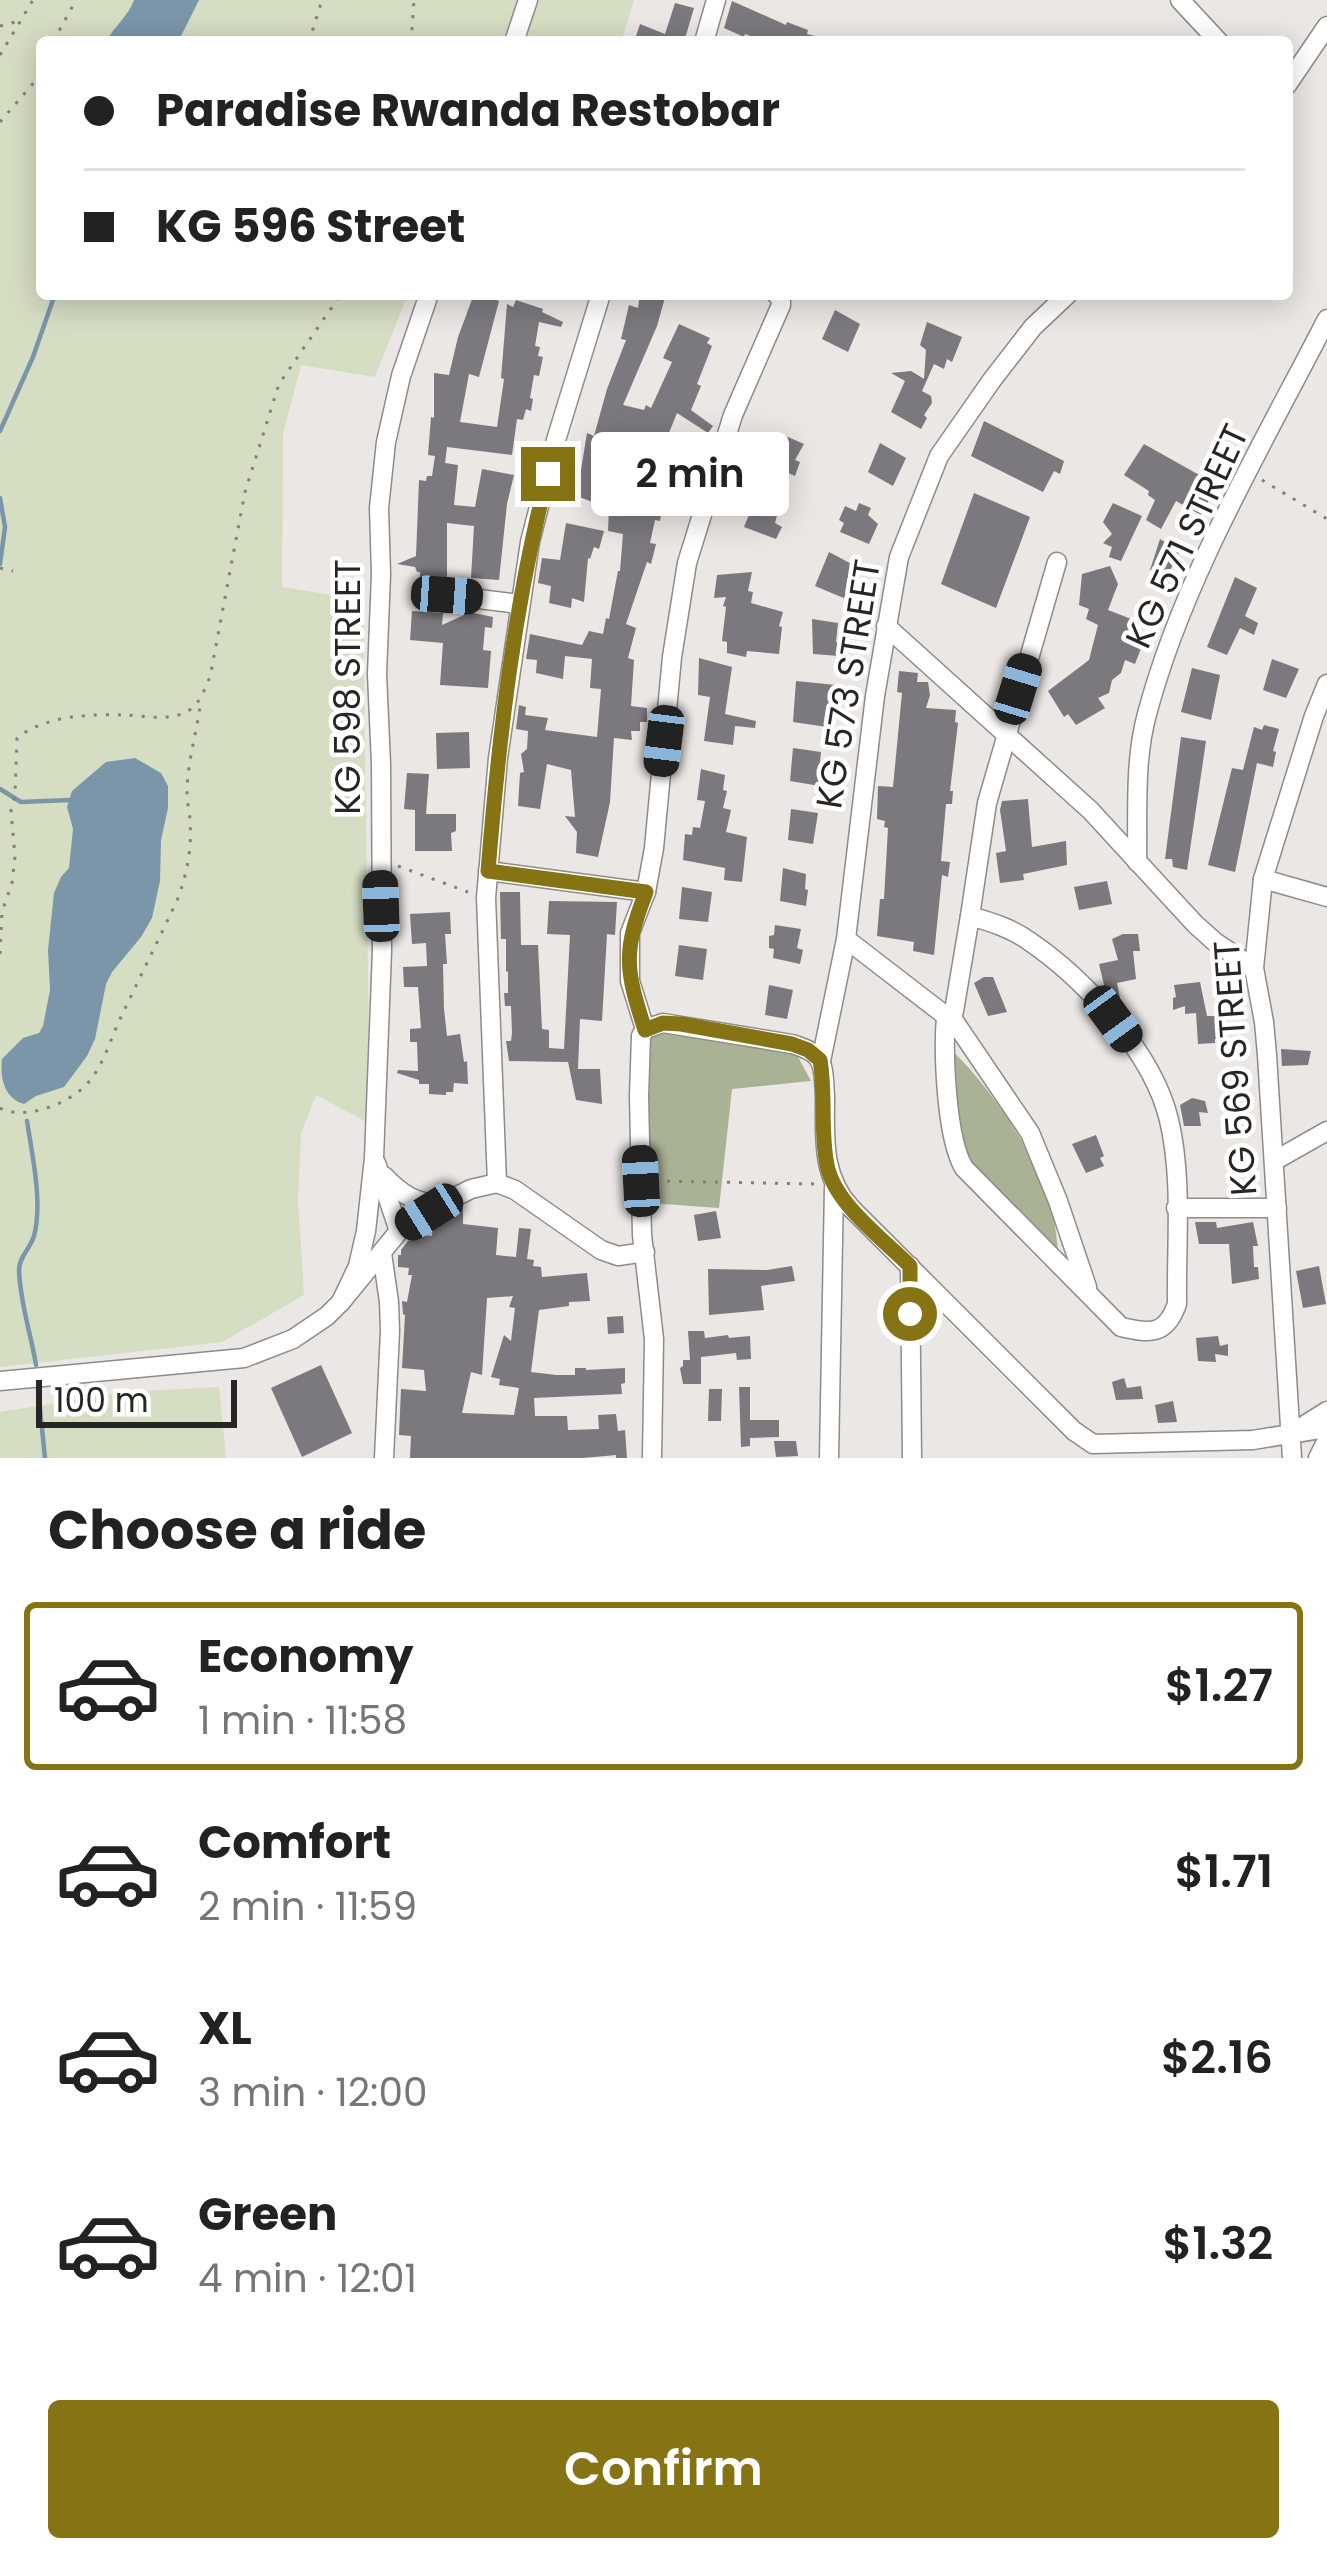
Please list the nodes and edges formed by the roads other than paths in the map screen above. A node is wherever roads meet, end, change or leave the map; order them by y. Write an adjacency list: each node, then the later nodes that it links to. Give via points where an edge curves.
1 (528, 0): 5 (street)
2 (716, 0): 6 (street)
3 (1180, 0): 7 (street)
4 (1327, 26): 8 (street)
5 (516, 36)
6 (706, 36)
7 (1213, 36)
8 (1293, 76)
9 (427, 300): 33 (street, KG 598 STREET, via 401,376 379,508)
10 (600, 300): 16 (street, via 551,460)
11 (779, 300): 23 (street, via 687,562)
12 (1062, 300): 17 (street, KG 573 STREET, via 1019,344 939,456 899,557)
13 (1327, 319): 20 (street, KG 571 STREET, via 1174,629 1145,718)
14 (1057, 562): 19 (street)
15 (429, 597): 16 (street)
16 (519, 604): 21 (street)
17 (886, 626): 19 (street); 26 (street, KG 573 STREET)
18 (1327, 684): 22 (street, KG 569 STREET)
19 (1006, 731): 20 (street); 25 (street)
20 (1137, 862): 27 (street, via 1215,942)
21 (488, 871): 23 (street); 34 (street)
22 (1263, 879): 24 (street); 27 (street, KG 569 STREET)
23 (646, 892): 29 (street, via 628,960)
24 (1327, 897)
25 (970, 916): 28 (street); 38 (street, via 1016,933 1066,969 1148,1067 1168,1118)
26 (846, 939): 28 (street); 30 (street, KG 573 STREET)
27 (1254, 968): 32 (street, KG 569 STREET)
28 (948, 1015): 44 (street, via 1030,1133); 44 (street, via 956,1153)
29 (645, 1030): 30 (street, via 681,1024 792,1044); 41 (street, via 638,1096)
30 (820, 1060): 35 (street, KG 573 STREET)
31 (1327, 1131): 32 (street)
32 (1274, 1160): 39 (street, KG 569 STREET)
33 (377, 1165): 36 (street, via 398,1191); 37 (street, KG 598 STREET); 40 (street, KG 598 STREET)
34 (497, 1183): 36 (street); 41 (street, via 601,1250)
35 (834, 1186): 43 (street); 54 (street, KG 573 STREET)
36 (441, 1204): 40 (street)
37 (369, 1207): 40 (street); 45 (street, KG 598 STREET)
38 (1176, 1208): 39 (street); 44 (street, via 1171,1321 1144,1332 1121,1327)
39 (1277, 1208): 49 (street, KG 569 STREET)
40 (399, 1231): 42 (street)
41 (646, 1252): 53 (street)
42 (382, 1253): 45 (street); 52 (street, via 390,1331)
43 (910, 1266): 51 (street); 55 (street)
44 (1088, 1291)
45 (341, 1302): 46 (street, via 293,1339 244,1358)
46 (0, 1381)
47 (1327, 1411): 49 (street)
48 (1327, 1428): 49 (street)
49 (1292, 1434): 51 (street); 56 (street, KG 569 STREET); 57 (street)
50 (1327, 1440): 58 (street)
51 (1093, 1451)
52 (384, 1458)
53 (652, 1458)
54 (829, 1458)
55 (912, 1458)
56 (1292, 1458)
57 (1302, 1458)
58 (1318, 1458)

